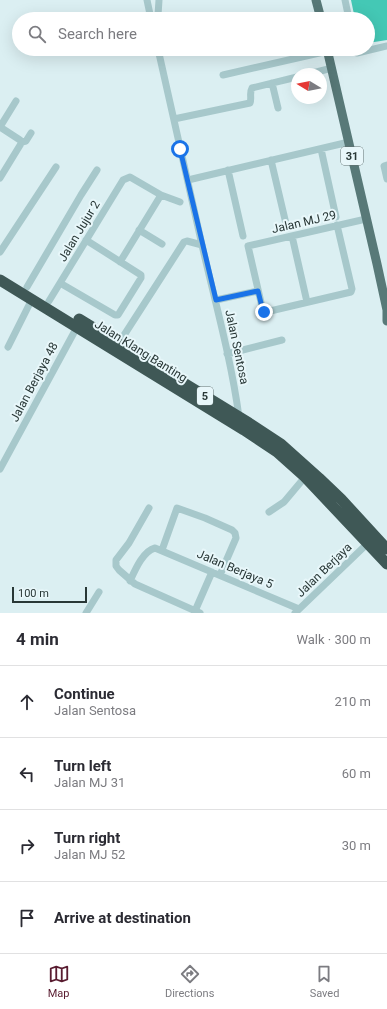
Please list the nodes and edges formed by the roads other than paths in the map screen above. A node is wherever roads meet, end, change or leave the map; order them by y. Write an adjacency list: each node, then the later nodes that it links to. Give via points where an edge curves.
1 (147, 0): 5 (street)
2 (159, 0): 6 (street)
3 (316, 0): 7 (main road)
4 (345, 0): 8 (street)
5 (150, 12)
6 (158, 12)
7 (319, 12)
8 (348, 12)
9 (387, 46): 10 (street)
10 (375, 48)
11 (160, 56): 21 (street, Jalan Sentosa)
12 (302, 56): 16 (street)
13 (329, 56): 14 (main road, 31)
14 (332, 68): 15 (street); 25 (main road, 31)
15 (327, 69)
16 (223, 74)
17 (291, 78): 18 (street)
18 (272, 83): 20 (street); 21 (street, via 252,88 250,103)
19 (16, 101): 22 (street)
20 (278, 108)
21 (174, 119): 34 (street, Jalan Sentosa)
22 (0, 127): 24 (street)
23 (31, 133): 24 (street, via 26,141)
24 (22, 142): 32 (street)
25 (349, 142): 26 (street); 38 (main road, 31)
26 (321, 149): 27 (street); 37 (street)
27 (271, 160): 31 (street); 40 (street)
28 (385, 166): 33 (street)
29 (56, 167): 47 (street)
30 (97, 170): 52 (street)
31 (228, 170): 34 (street); 42 (street)
32 (0, 178)
33 (387, 179)
34 (188, 180): 46 (street, Jalan Sentosa)
35 (161, 195): 36 (street); 41 (street); 44 (street, Jalan Jujur 2, via 130,177 123,180)
36 (180, 202)
37 (336, 217)
38 (366, 219): 39 (street, Jalan MJ 29); 58 (main road, 31)
39 (338, 226): 43 (street, Jalan MJ 29); 56 (street, via 352,291)
40 (287, 228)
41 (139, 230): 45 (street); 48 (street)
42 (243, 236)
43 (292, 236): 53 (street, Jalan MJ 29, via 248,246); 56 (street)
44 (86, 240): 48 (street); 51 (street, Jalan Jujur 2)
45 (162, 244)
46 (202, 245): 54 (street, Jalan Sentosa); 62 (street, via 184,242)
47 (0, 252)
48 (120, 262): 51 (street, via 141,275 141,278 118,315)
49 (0, 271): 52 (highway, Jalan Klang Banting / 5)
50 (0, 280): 57 (highway, Jalan Klang Banting / 5)
51 (60, 283): 55 (street, Jalan Jujur 2)
52 (27, 287): 55 (highway, Jalan Klang Banting / 5)
53 (258, 291): 54 (street); 56 (street, via 264,312)
54 (216, 300): 64 (street, Jalan Sentosa)
55 (49, 301): 62 (highway, Jalan Klang Banting / 5)
56 (307, 302)
57 (30, 303): 60 (highway, Jalan Klang Banting / 5); 63 (street)
58 (387, 310): 59 (main road, 31)
59 (387, 322)
60 (77, 327): 66 (street, Jalan Berjaya 48); 67 (highway, Jalan Klang Banting / 5, via 244,430 277,452)
61 (282, 340): 64 (street)
62 (119, 343): 65 (highway, Jalan Klang Banting / 5)
63 (8, 348)
64 (227, 354): 65 (street, Jalan Sentosa)
65 (239, 416): 71 (highway, Jalan Klang Banting / 5, via 281,444 320,478)
66 (0, 469)
67 (305, 477): 69 (street, via 284,502); 70 (highway, Jalan Klang Banting / 5)
68 (149, 508): 76 (street, via 116,563)
69 (269, 512)
70 (368, 543): 73 (highway, Jalan Klang Banting / 5); 78 (street, Jalan Berjaya)
71 (387, 549)
72 (162, 550): 74 (street, Jalan Berjaya 5); 75 (street, via 177,508 205,518 235,533 236,540); 76 (street, via 155,548 147,553)
73 (387, 564)
74 (212, 572): 75 (street, Jalan Berjaya 5); 79 (street)
75 (220, 575): 78 (street, Jalan Berjaya 5)
76 (130, 582): 79 (street)
77 (99, 592): 80 (street)
78 (297, 611)
79 (198, 612)
80 (88, 613)

